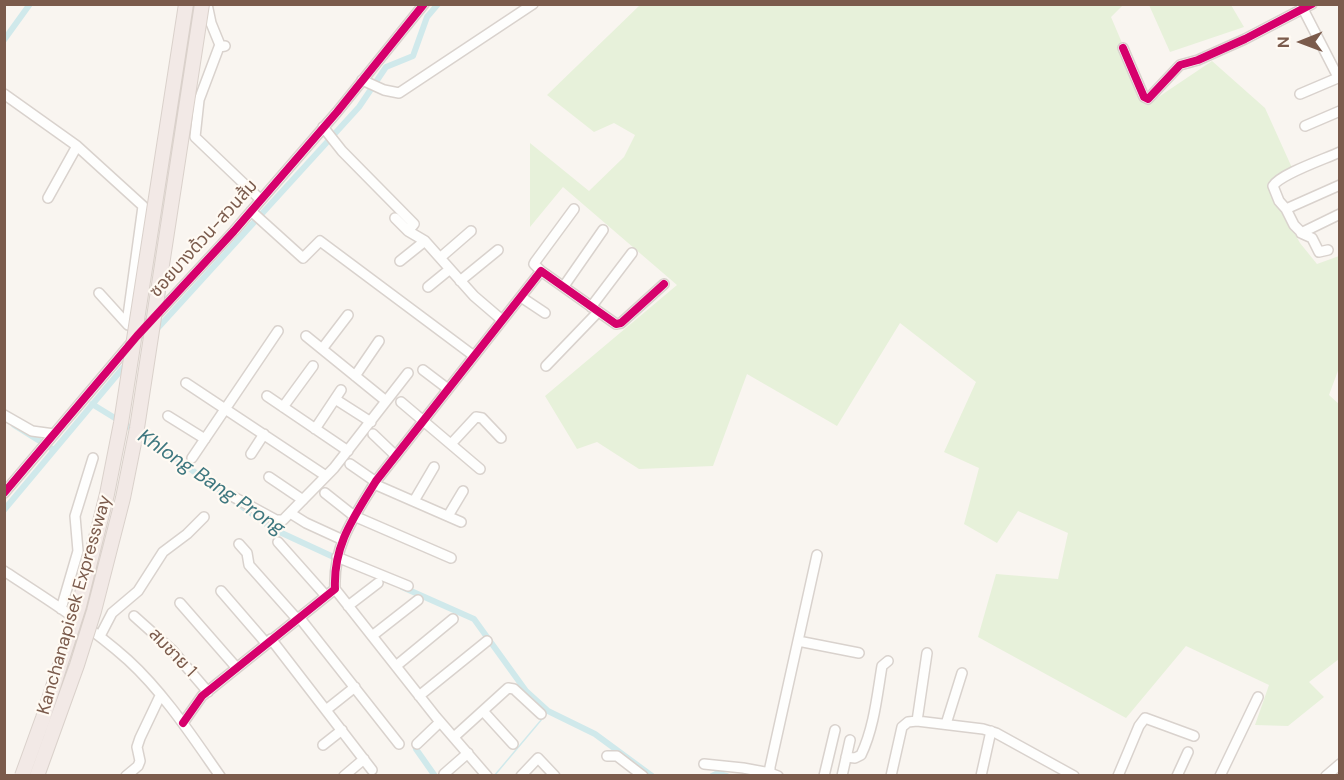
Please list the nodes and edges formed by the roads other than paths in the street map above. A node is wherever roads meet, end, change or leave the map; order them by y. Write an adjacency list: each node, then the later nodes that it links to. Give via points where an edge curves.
1 (186, 4): 164 (highway, Kanchanapisek Expressway, bridge, via 122,423 107,494 79,606)
2 (202, 4): 165 (highway, Kanchanapisek Expressway, bridge, via 123,498 87,633)
3 (207, 4): 19 (street, via 211,23 223,46 199,100 195,137)
4 (424, 4): 9 (street, ซอยบางด้วน-สวนส้ม)
5 (533, 4): 9 (street, via 399,93)
6 (1305, 6): 7 (street, via 1245,39 1180,65 1148,99); 8 (street)
7 (1123, 48)
8 (1339, 77): 11 (street)
9 (363, 81): 14 (street, ซอยบางด้วน-สวนส้ม)
10 (4, 94): 15 (street)
11 (1300, 94)
12 (1340, 111): 13 (street)
13 (1305, 126)
14 (328, 134): 19 (street, ซอยบางด้วน-สวนส้ม); 26 (street, via 414,224)
15 (77, 146): 18 (street); 47 (street, via 143,206)
16 (1340, 152): 21 (street, via 1276,182 1274,191)
17 (1340, 185): 21 (street)
18 (48, 198)
19 (261, 200): 23 (street, ซอยบางด้วน-สวนส้ม)
20 (574, 209): 36 (street, via 535,262)
21 (1286, 209): 28 (street)
22 (1340, 213): 28 (street)
23 (256, 216): 49 (street, ซอยบางด้วน-สวนส้ม); 53 (street, via 303,258 320,241)
24 (395, 218): 26 (street)
25 (603, 230): 39 (street)
26 (408, 231): 29 (street)
27 (471, 231): 33 (street)
28 (1301, 232): 31 (street, via 1312,238 1319,252)
29 (426, 241): 33 (street); 34 (street)
30 (498, 250): 37 (street)
31 (1328, 250)
32 (632, 253): 43 (street)
33 (441, 257): 35 (street)
34 (400, 261)
35 (450, 269): 37 (street); 40 (street)
36 (539, 274): 39 (street); 42 (street)
37 (460, 281): 46 (street)
38 (664, 284): 43 (street, via 619,324)
39 (564, 286): 43 (street)
40 (428, 287)
41 (99, 293): 47 (street)
42 (521, 297): 44 (street); 46 (street)
43 (595, 309): 55 (street)
44 (545, 313)
45 (348, 315): 52 (street)
46 (502, 320): 53 (street)
47 (127, 324): 49 (street)
48 (278, 331): 67 (street)
49 (137, 336): 73 (street, ซอยบางด้วน-สวนส้ม)
50 (306, 336): 52 (street)
51 (379, 342): 58 (street)
52 (322, 349): 58 (street)
53 (474, 356): 60 (street)
54 (313, 366): 66 (street)
55 (546, 366)
56 (423, 370): 60 (street)
57 (408, 373): 64 (street)
58 (355, 376): 64 (street)
59 (186, 383): 67 (street)
60 (448, 389): 70 (street)
61 (341, 390): 63 (street)
62 (267, 396): 66 (street)
63 (335, 399): 71 (street); 72 (street)
64 (386, 401): 71 (street)
65 (400, 402): 70 (street)
66 (284, 407): 72 (street)
67 (226, 409): 74 (street); 77 (street)
68 (4, 415): 73 (street, via 32,431)
69 (168, 416): 77 (street)
70 (424, 420): 78 (street); 81 (street)
71 (371, 422): 79 (street)
72 (315, 429): 79 (street)
73 (54, 434): 91 (street, ซอยบางด้วน-สวนส้ม)
74 (264, 434): 80 (street); 87 (street)
75 (373, 434): 81 (street)
76 (501, 438): 78 (street, via 482,418 476,417)
77 (205, 439): 83 (street)
78 (451, 444): 86 (street)
79 (348, 451): 87 (street)
80 (251, 454)
81 (396, 456): 89 (street)
82 (93, 458): 116 (street, via 75,516 78,551)
83 (192, 458)
84 (350, 464): 89 (street)
85 (434, 467): 95 (street)
86 (480, 469)
87 (326, 476): 94 (street)
88 (269, 477): 94 (street)
89 (375, 483): 95 (street); 97 (street)
90 (463, 491): 98 (street)
91 (4, 493)
92 (325, 493): 97 (street)
93 (230, 495): 96 (street, via 278,521)
94 (303, 500): 96 (street)
95 (414, 501): 98 (street)
96 (290, 513): 101 (street)
97 (354, 516): 101 (street); 106 (street)
98 (447, 516): 100 (street)
99 (204, 517): 120 (street, via 166,549 138,591 112,613)
100 (461, 522)
101 (343, 540): 105 (street)
102 (278, 542): 112 (street)
103 (239, 544): 118 (street, via 247,553 249,565)
104 (817, 555): 123 (street)
105 (337, 558): 109 (street); 110 (street)
106 (451, 558)
107 (4, 571): 116 (street)
108 (378, 583): 115 (street)
109 (408, 586)
110 (335, 589): 112 (street); 115 (street)
111 (221, 591): 122 (street)
112 (326, 596): 118 (street)
113 (418, 600): 121 (street)
114 (180, 603): 129 (street)
115 (348, 606): 121 (street)
116 (61, 609): 120 (street)
117 (134, 616): 132 (street, สมชาย 1, via 172,650)
118 (298, 618): 122 (street); 131 (street)
119 (453, 619): 128 (street)
120 (100, 636): 133 (street)
121 (372, 636): 128 (street)
122 (269, 641): 129 (street); 136 (street)
123 (798, 641): 125 (street); 163 (street)
124 (487, 642): 134 (street)
125 (859, 653)
126 (927, 653): 139 (street)
127 (888, 661): 156 (street, via 882,666 866,745 861,755)
128 (396, 666): 134 (street)
129 (236, 667): 132 (street)
130 (962, 673): 142 (street)
131 (355, 687): 136 (street); 149 (street)
132 (208, 692): 141 (street)
133 (160, 696): 141 (street); 166 (street, via 137,747 138,766)
134 (419, 696): 140 (street)
135 (1258, 697): 179 (street)
136 (326, 710): 143 (street)
137 (483, 711): 138 (street, via 510,688); 147 (street); 151 (street)
138 (541, 714)
139 (917, 721): 142 (street); 174 (street, via 902,727)
140 (440, 722): 147 (street); 150 (street)
141 (183, 723): 167 (street)
142 (946, 724): 145 (street)
143 (342, 730): 152 (street); 157 (street)
144 (834, 730): 172 (street)
145 (991, 731): 175 (street); 176 (street)
146 (1194, 736): 177 (street, via 1145,718)
147 (454, 737): 154 (street)
148 (850, 740): 156 (street)
149 (399, 744)
150 (417, 744)
151 (513, 744)
152 (323, 745)
153 (1188, 752): 178 (street)
154 (468, 753): 161 (street); 162 (street)
155 (607, 756): 171 (street, via 617,756)
156 (846, 757): 173 (street)
157 (364, 759): 160 (street); 168 (street)
158 (704, 764): 163 (street)
159 (1340, 764): 180 (street)
160 (372, 770)
161 (485, 773)
162 (444, 774)
163 (774, 774)
164 (22, 776)
165 (37, 776)
166 (126, 776)
167 (220, 776)
168 (344, 776)
169 (521, 776): 170 (street, via 538,758)
170 (555, 776)
171 (643, 776)
172 (824, 776)
173 (842, 776)
174 (891, 776)
175 (981, 776)
176 (1074, 776)
177 (1118, 776)
178 (1177, 776)
179 (1220, 776)
180 (1326, 776)

